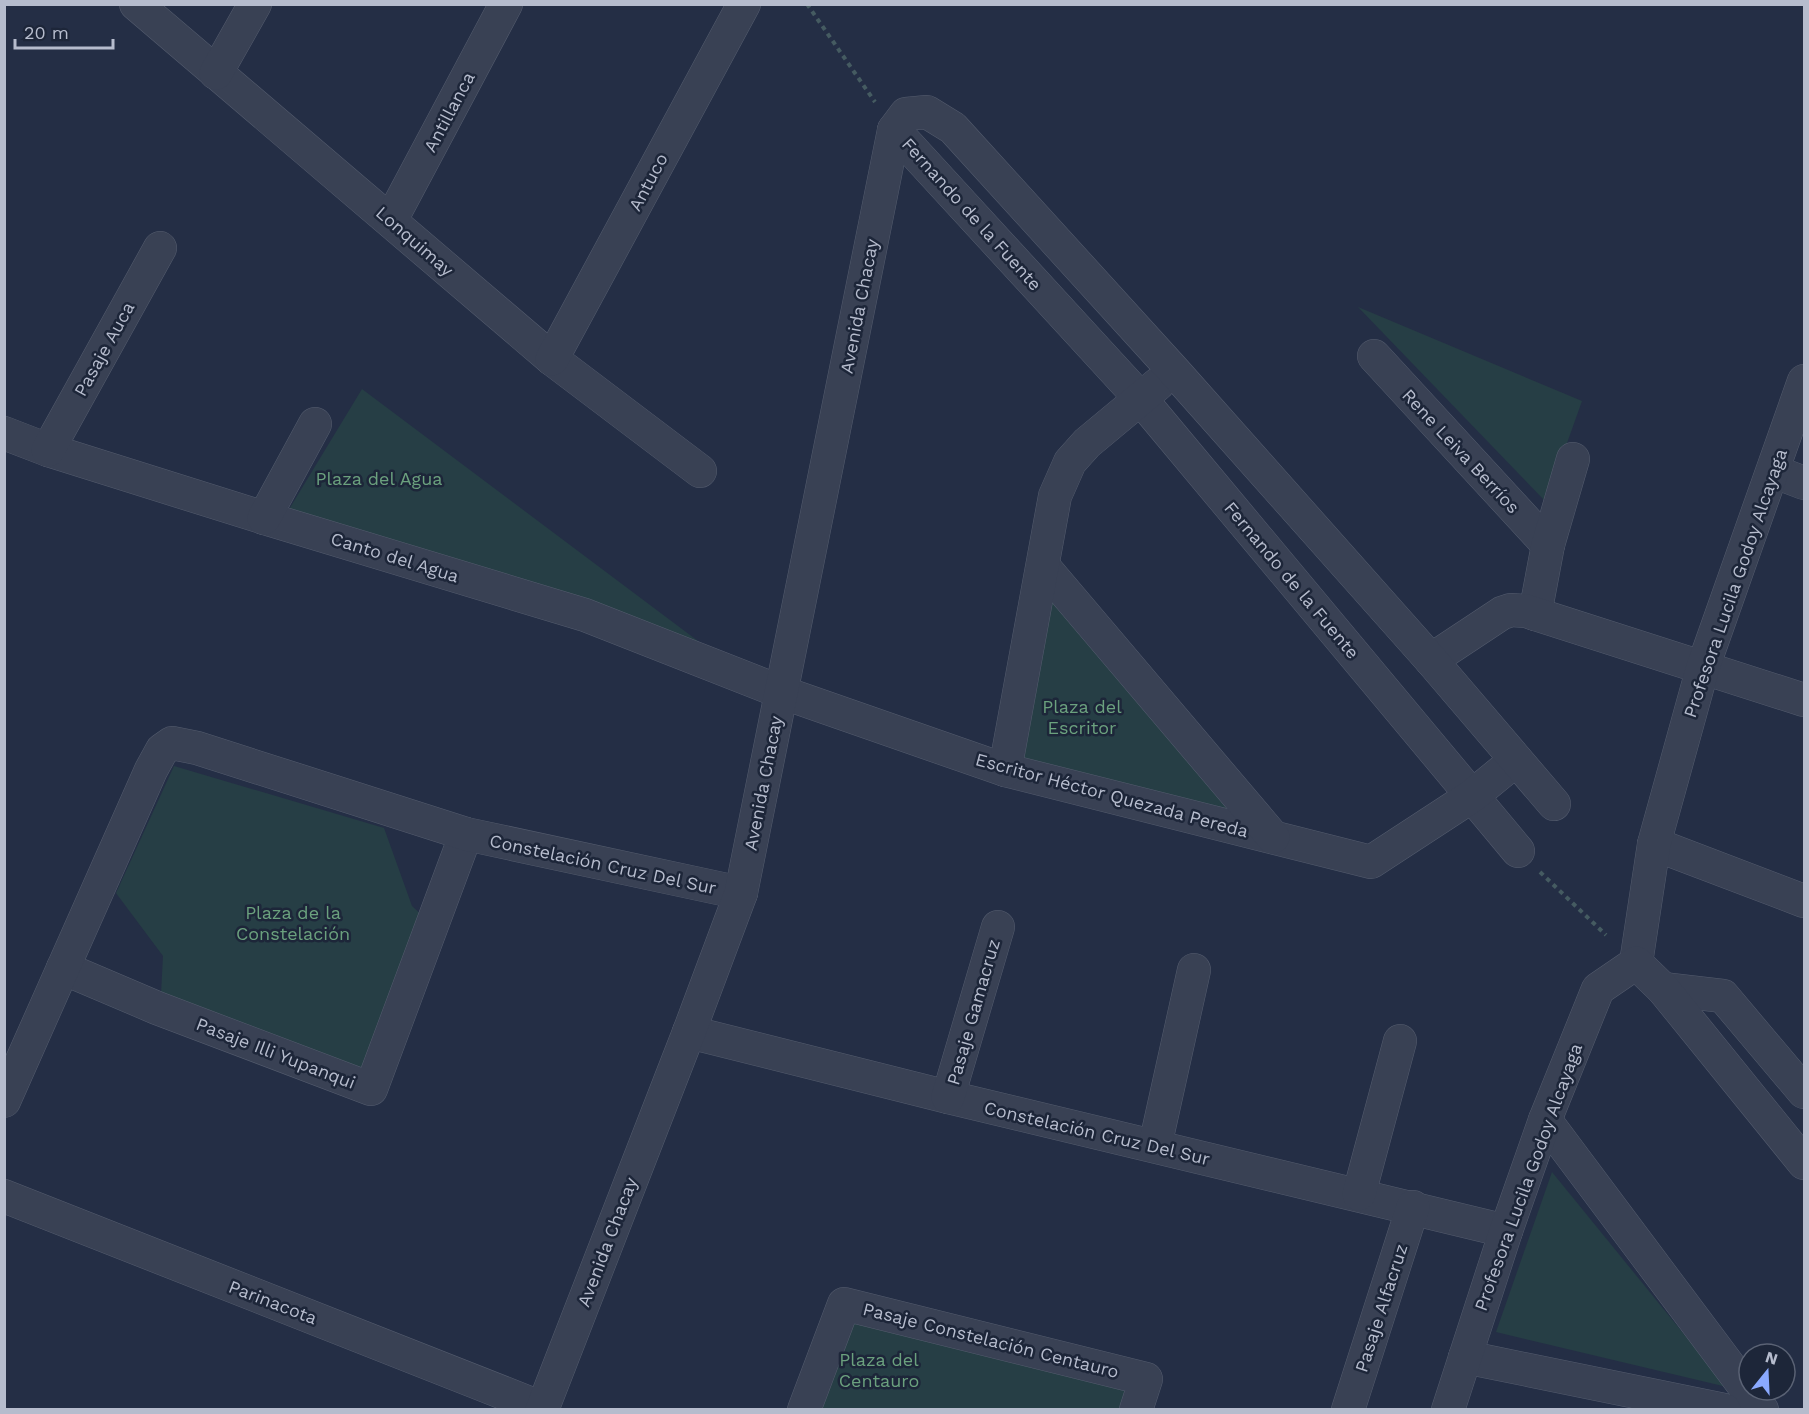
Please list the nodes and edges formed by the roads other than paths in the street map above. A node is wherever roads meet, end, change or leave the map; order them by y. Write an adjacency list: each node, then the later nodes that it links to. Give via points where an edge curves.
1 (136, 4): 5 (street, Lonquimay)
2 (255, 4): 5 (street)
3 (506, 4): 7 (street, Antillanca)
4 (744, 4): 10 (street, Antuco)
5 (216, 74): 7 (street, Lonquimay)
6 (894, 130): 11 (street, Fernando de la Fuente, via 906,114 927,112 953,128); 13 (street, Fernando de la Fuente); 27 (street, Avenida Chacay)
7 (391, 220): 10 (street, Lonquimay)
8 (160, 248): 16 (street, Pasaje Auca)
9 (1374, 356): 22 (street, Rene Leiva Berríos)
10 (552, 359): 18 (street, Lonquimay)
11 (1175, 372): 13 (street); 25 (street, Fernando de la Fuente)
12 (1804, 381): 19 (street, Profesora Lucila Godoy Alcayaga)
13 (1140, 398): 23 (street, via 1070,462 1055,496); 31 (street, Fernando de la Fuente)
14 (315, 424): 21 (street)
15 (4, 433): 16 (street, Canto del Agua)
16 (48, 450): 21 (street, Canto del Agua)
17 (1574, 459): 22 (street)
18 (700, 471)
19 (1773, 471): 20 (street); 26 (street, Profesora Lucila Godoy Alcayaga)
20 (1804, 483)
21 (264, 518): 27 (street, Canto del Agua, via 585,615)
22 (1548, 545): 24 (street)
23 (1043, 566): 30 (street); 34 (street, Escritor Héctor Quezada Pereda)
24 (1535, 614): 25 (street, via 1511,610 1502,613); 26 (street)
25 (1431, 660): 29 (street, Fernando de la Fuente)
26 (1703, 667): 28 (street); 35 (street, Profesora Lucila Godoy Alcayaga)
27 (781, 692): 30 (street, Escritor Héctor Quezada Pereda); 37 (street, Avenida Chacay)
28 (1804, 700)
29 (1516, 760): 31 (street, Escritor Héctor Quezada Pereda); 32 (street, Fernando de la Fuente)
30 (1005, 770): 34 (street, Escritor Héctor Quezada Pereda)
31 (1472, 796): 34 (street, Escritor Héctor Quezada Pereda, via 1371,862); 36 (street, Fernando de la Fuente)
32 (1554, 804)
33 (466, 834): 37 (street, Constelación Cruz Del Sur); 41 (street, Constelación Cruz Del Sur, via 172,743 162,750 151,770); 41 (street, Pasaje Illi Yupanqui, via 371,1089)
34 (1273, 837)
35 (1654, 844): 38 (street); 40 (street, Profesora Lucila Godoy Alcayaga)
36 (1518, 850)
37 (741, 893): 44 (street, Avenida Chacay)
38 (1804, 901)
39 (998, 927): 47 (street, Pasaje Gamacruz)
40 (1636, 963): 43 (street); 49 (street, Profesora Lucila Godoy Alcayaga, via 1598,989)
41 (63, 968): 48 (street)
42 (1194, 970): 50 (street)
43 (1663, 990): 46 (street, via 1723,996); 51 (street)
44 (689, 1032): 47 (street, Constelación Cruz Del Sur); 57 (street, Avenida Chacay)
45 (1401, 1041): 52 (street)
46 (1804, 1092)
47 (948, 1097): 50 (street, Constelación Cruz Del Sur)
48 (4, 1101)
49 (1545, 1120): 55 (street, Profesora Lucila Godoy Alcayaga); 63 (street)
50 (1155, 1146): 52 (street, Constelación Cruz Del Sur)
51 (1804, 1162)
52 (1359, 1194): 54 (street, Constelación Cruz Del Sur)
53 (4, 1196): 57 (street, Parinacota)
54 (1413, 1207): 55 (street, Constelación Cruz Del Sur); 60 (street, Pasaje Alfacruz)
55 (1506, 1231): 56 (street, Profesora Lucila Godoy Alcayaga)
56 (1464, 1357): 61 (street, Profesora Lucila Godoy Alcayaga); 62 (street)
57 (542, 1409)
58 (804, 1410): 59 (street, Pasaje Constelación Centauro, via 844,1304 1146,1379)
59 (1136, 1410)
60 (1348, 1410)
61 (1448, 1410)
62 (1724, 1410)
63 (1762, 1410)

